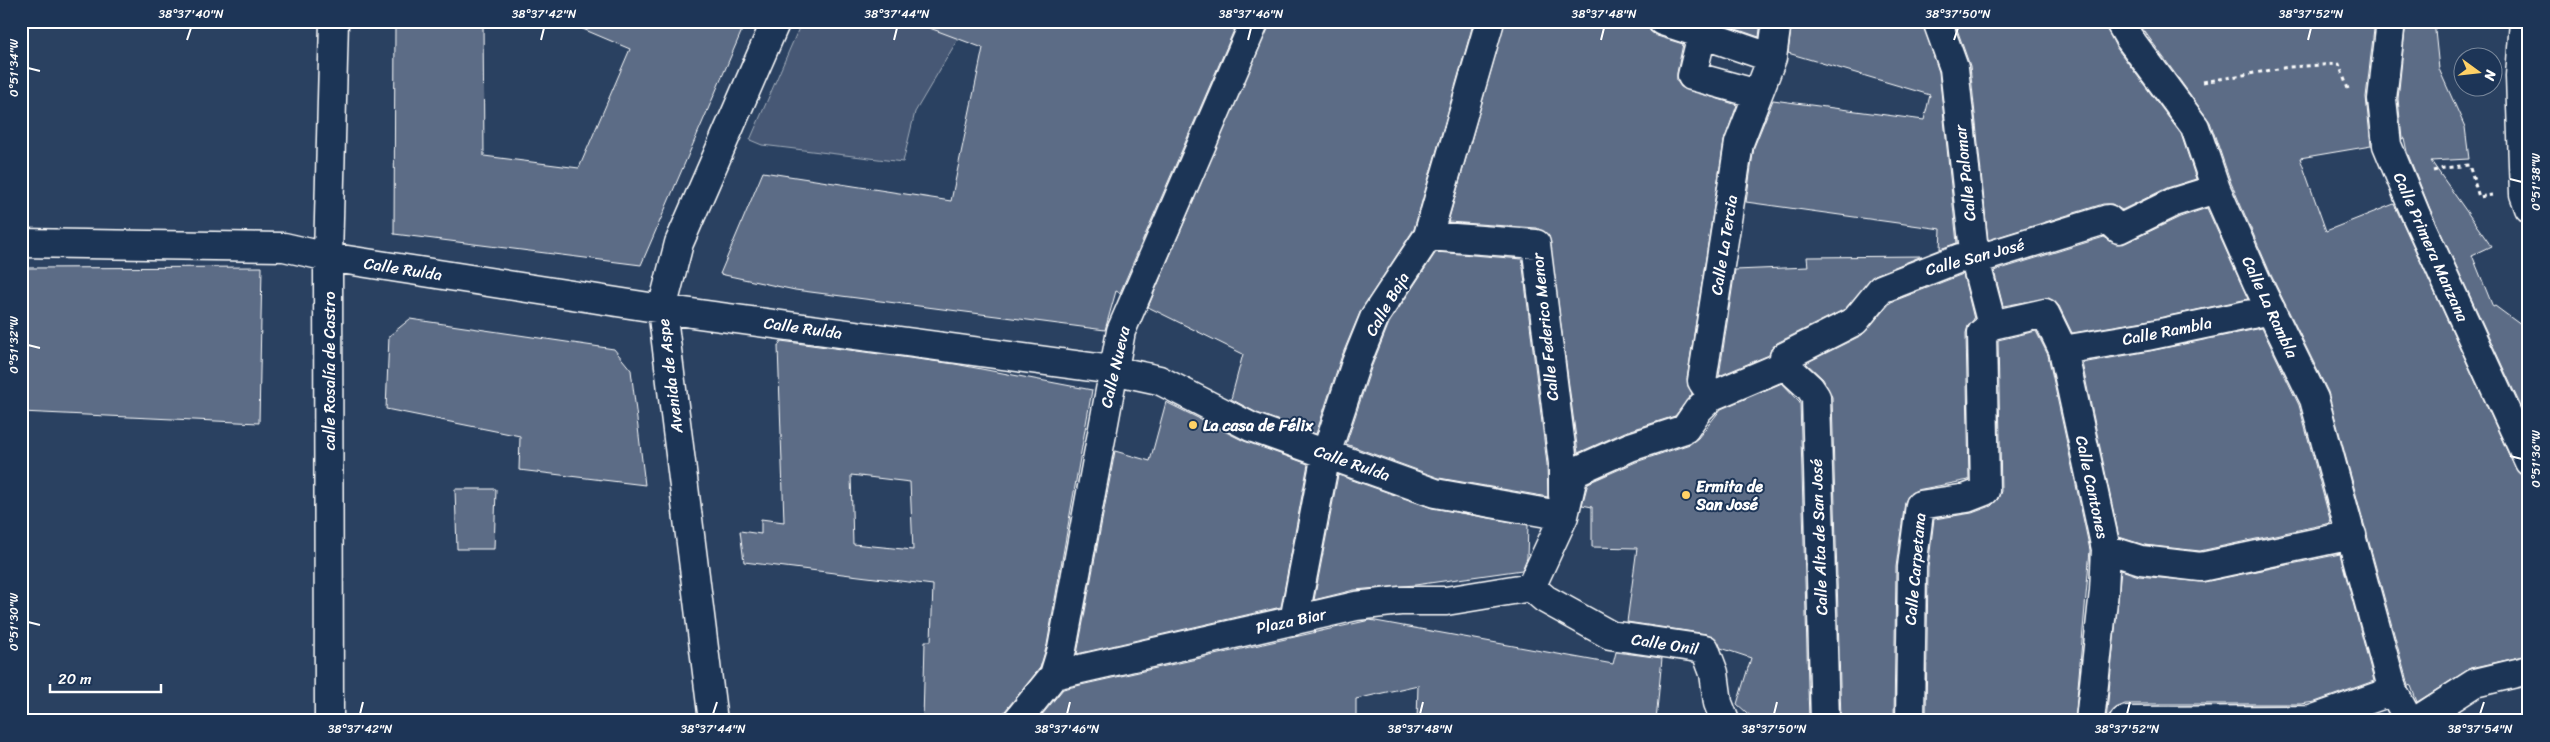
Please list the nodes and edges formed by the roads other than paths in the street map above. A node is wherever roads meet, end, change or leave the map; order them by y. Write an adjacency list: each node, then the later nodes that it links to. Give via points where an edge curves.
1 (334, 21): 18 (street, calle Rosalía de Castro)
2 (776, 21): 20 (street, Avenida de Aspe, via 680,243)
3 (1256, 21): 25 (street, Calle Nueva, via 1121,332)
4 (1490, 21): 16 (street, Calle Baja)
5 (1662, 21): 11 (street)
6 (1778, 21): 12 (street, Calle La Tercia)
7 (1937, 21): 19 (street, Calle Palomar, via 1954,68)
8 (2119, 21): 14 (street, Calle La Rambla, via 2195,127)
9 (2391, 21): 28 (street, Calle Primera Manzana, via 2382,99 2388,146)
10 (2526, 25): 15 (street, via 2520,76 2524,194)
11 (1702, 34): 12 (street); 13 (street, via 1692,76)
12 (1772, 58): 13 (street, Calle La Tercia)
13 (1758, 94): 26 (street, Calle La Tercia, via 1739,143 1702,381)
14 (2216, 189): 19 (street, Calle San José, via 2174,202 2119,229 2108,219); 21 (street, Calle La Rambla)
15 (2529, 208)
16 (1428, 236): 27 (street, Calle Baja, via 1376,316 1356,363); 29 (street, Calle Federico Menor, via 1536,244 1563,463)
17 (21, 243): 18 (street, Calle Rulda, via 284,247)
18 (328, 257): 20 (street, Calle Rulda); 38 (street, calle Rosalía de Castro)
19 (1975, 260): 22 (street, Calle Palomar); 24 (street, Calle San José, via 1960,258 1881,289 1855,321 1784,357)
20 (662, 309): 25 (street, Calle Rulda); 39 (street, Avenida de Aspe)
21 (2271, 310): 23 (street, Calle Rambla); 30 (street, Calle La Rambla, via 2314,399)
22 (1992, 325): 23 (street, Calle Cantones, via 2045,313); 43 (street, Calle Carpetana, via 1982,333 1985,491 1967,498 1920,505 1912,567)
23 (2063, 350): 31 (street, Calle Cantones)
24 (1785, 365): 26 (street, Calle San José); 42 (street, Calle Alta de San José, via 1816,397)
25 (1113, 370): 27 (street, Calle Rulda, via 1159,380 1251,427); 35 (street, Calle Nueva, via 1062,648)
26 (1712, 396): 29 (street, Calle San José, via 1685,429 1630,447 1574,472)
27 (1326, 454): 29 (street, Calle Rulda, via 1435,492); 33 (street, Calle Baja)
28 (2527, 454)
29 (1564, 516): 32 (street)
30 (2352, 535): 31 (street, via 2202,567 2141,560); 36 (street, Calle La Rambla)
31 (2106, 550): 44 (street, Calle Cantones)
32 (1531, 587): 33 (street, Plaza Biar, via 1446,601 1356,606); 41 (street, Calle Onil, via 1545,599 1610,635 1705,649 1714,673 1718,703)
33 (1294, 621): 35 (street, Plaza Biar)
34 (2529, 670): 47 (street, via 2475,683)
35 (1054, 675): 40 (street)
36 (2393, 691): 37 (street, via 2311,720); 46 (street, Calle La Rambla)
37 (2236, 720): 45 (street)
38 (329, 721)
39 (713, 721)
40 (1017, 721)
41 (1726, 721)
42 (1825, 721)
43 (1910, 721)
44 (2090, 721)
45 (2124, 721)
46 (2408, 721)
47 (2416, 721)

